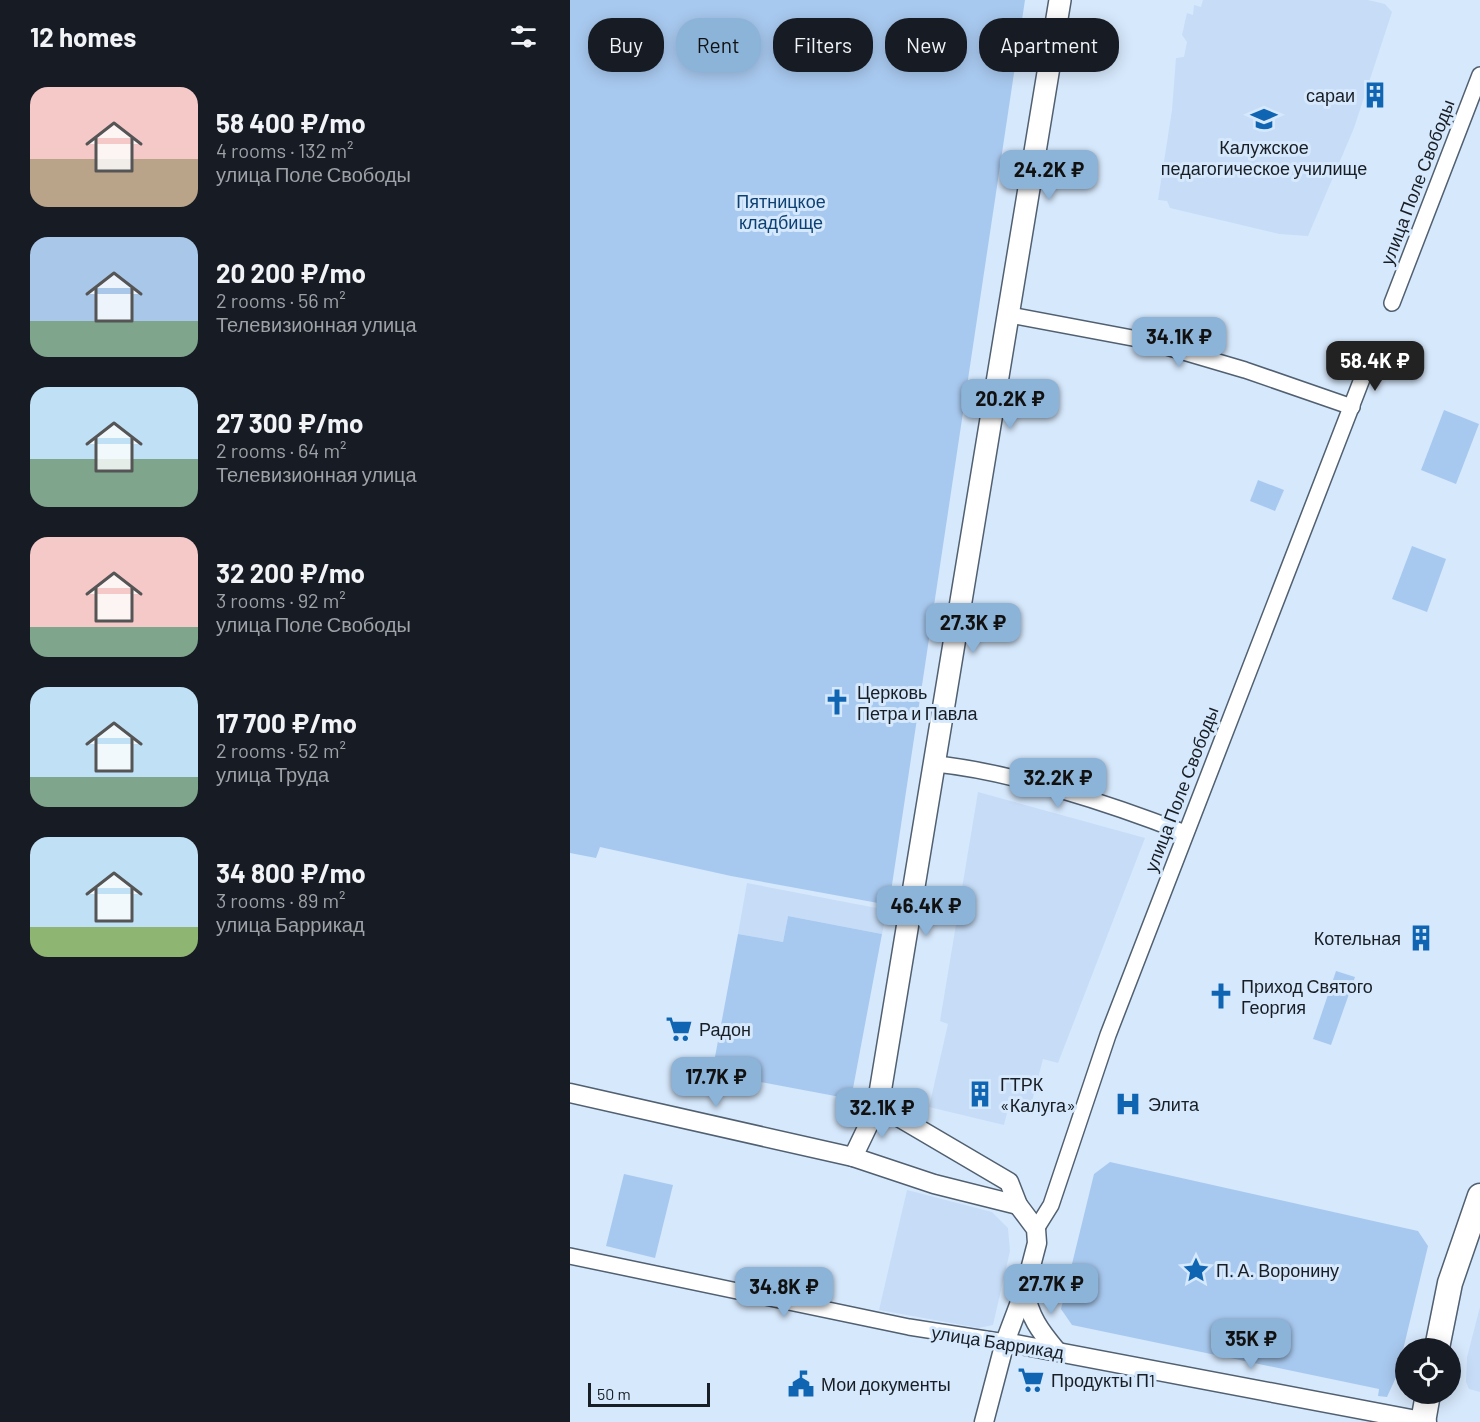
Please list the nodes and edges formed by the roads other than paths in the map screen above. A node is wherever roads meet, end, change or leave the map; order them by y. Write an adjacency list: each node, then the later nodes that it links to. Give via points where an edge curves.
1 (1060, 0): 4 (main road)
2 (1480, 75): 3 (street, улица Поле Свободы)
3 (1392, 303)
4 (1010, 315): 6 (street, via 1143,340); 7 (main road)
5 (1367, 366): 6 (street, улица Поле Свободы)
6 (1352, 407): 8 (street, улица Поле Свободы)
7 (936, 764): 8 (street, via 1017,780); 10 (main road)
8 (1185, 833): 13 (street, улица Поле Свободы, via 1108,1035 1051,1205)
9 (570, 1093): 11 (street)
10 (878, 1105): 11 (street); 13 (street, via 1009,1182)
11 (853, 1157): 13 (street)
12 (1480, 1196): 16 (main road, via 1450,1283)
13 (1028, 1217): 15 (street, via 1037,1243)
14 (570, 1256): 17 (street, улица Баррикад, via 909,1327)
15 (1025, 1289): 17 (street); 18 (street, via 1036,1326)
16 (1439, 1338)
17 (1005, 1342): 18 (street, улица Баррикад); 20 (street)
18 (1056, 1350): 21 (street, улица Баррикад)
19 (1427, 1404): 21 (main road)
20 (984, 1422)
21 (1424, 1422)

